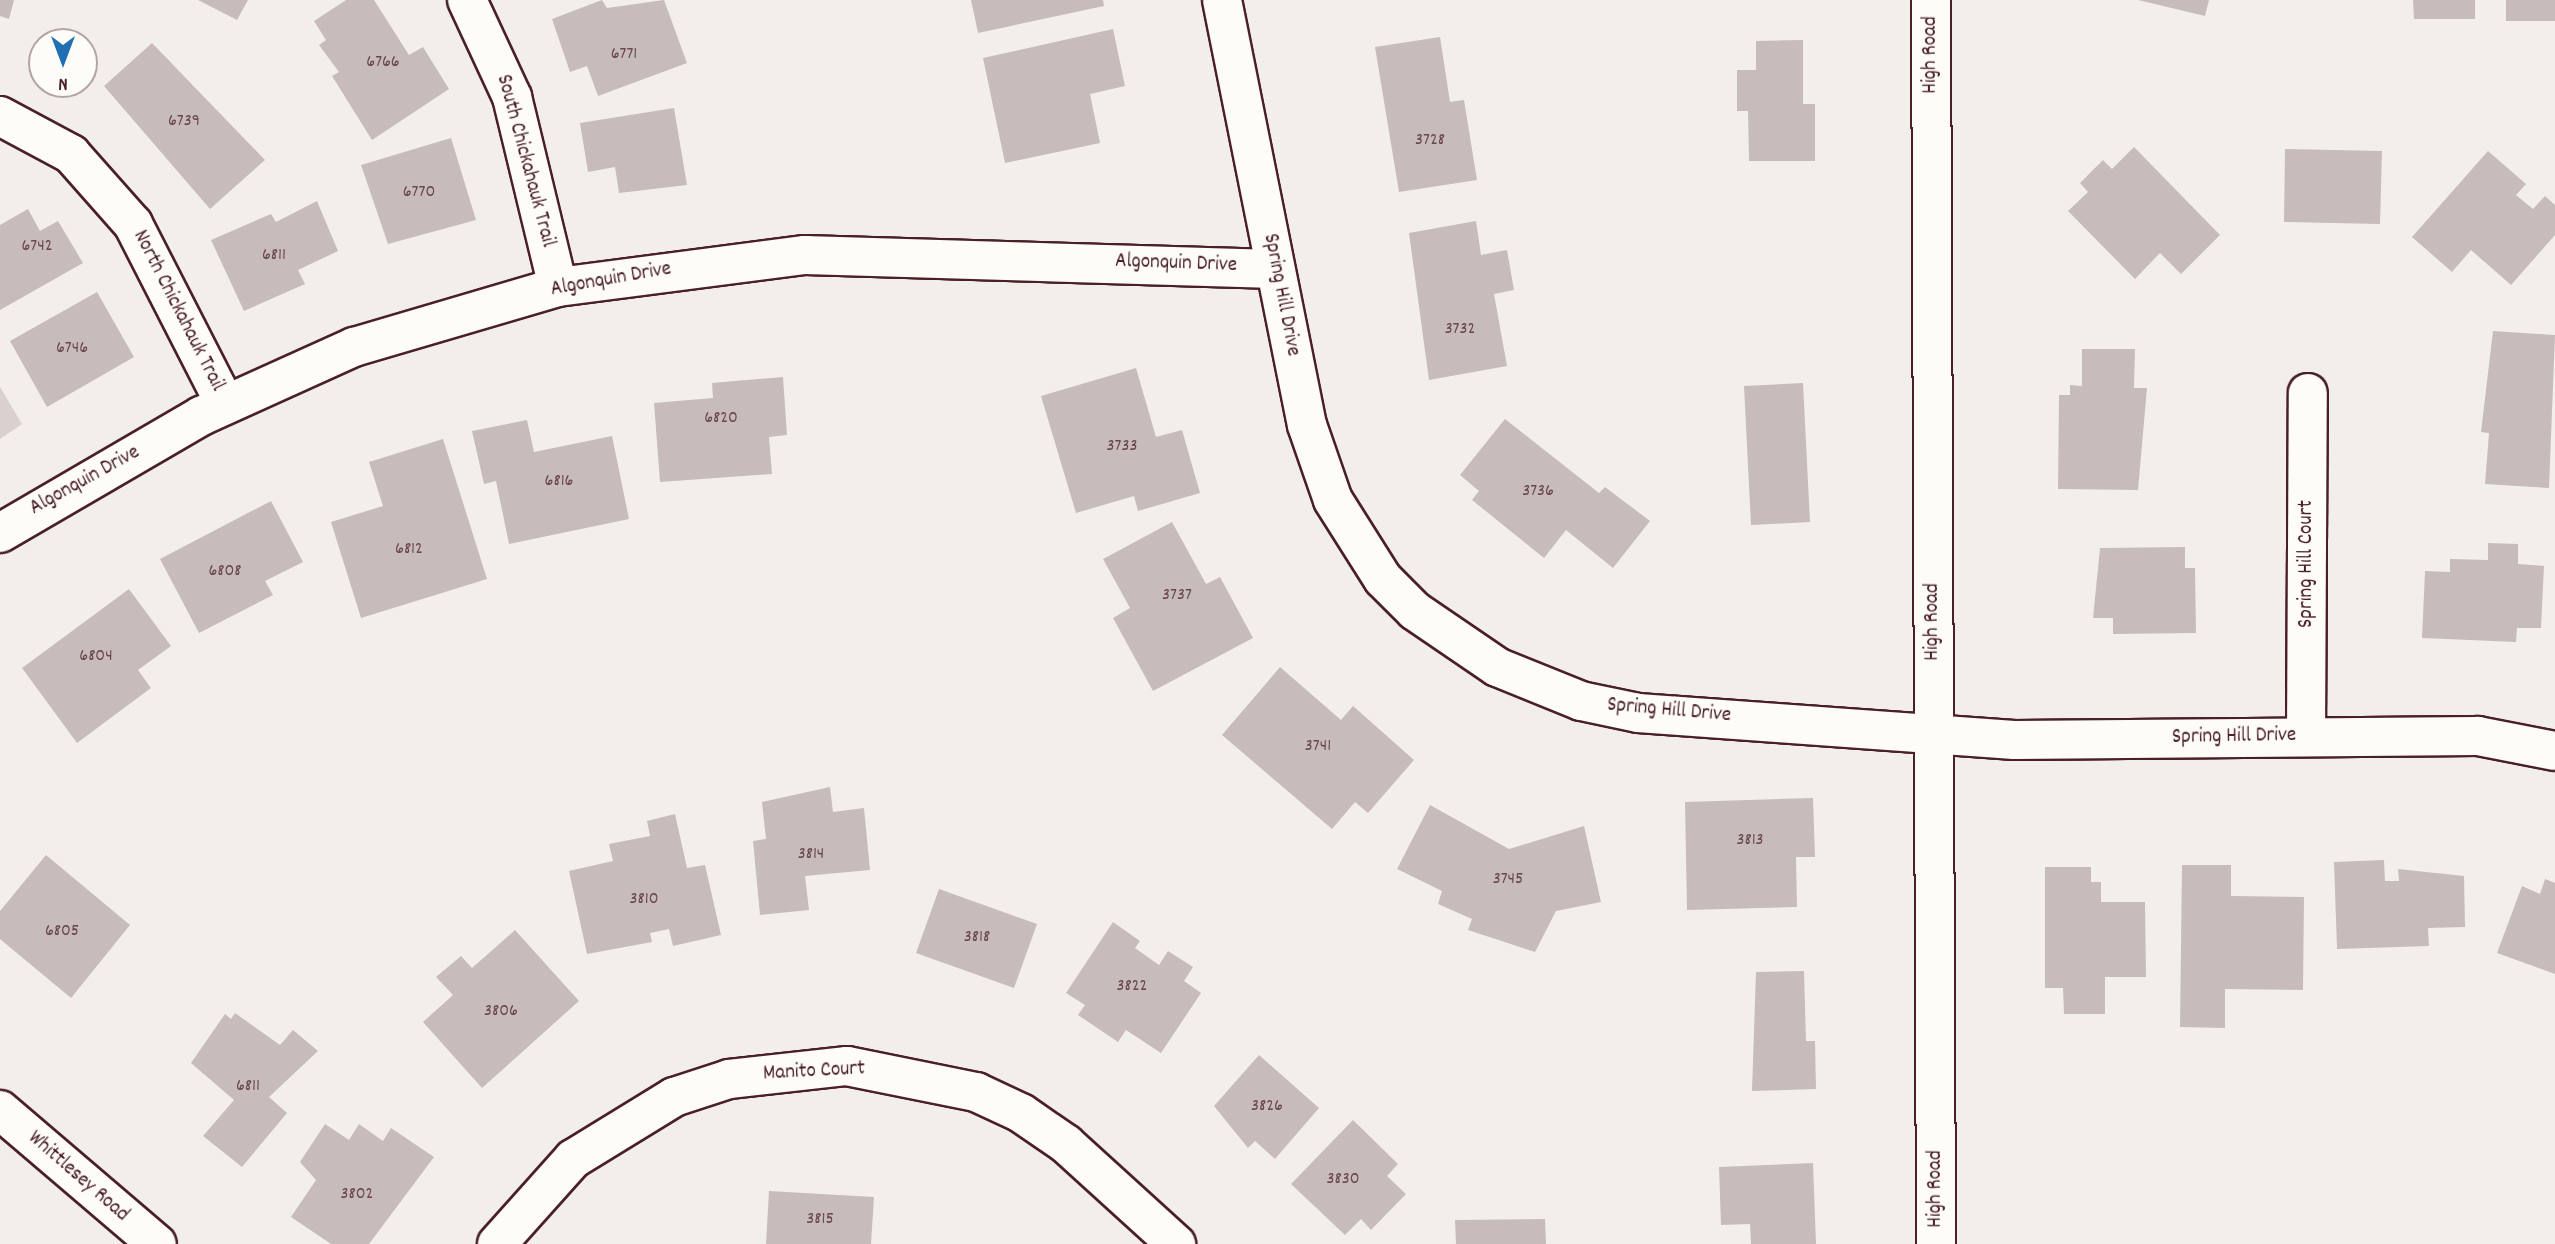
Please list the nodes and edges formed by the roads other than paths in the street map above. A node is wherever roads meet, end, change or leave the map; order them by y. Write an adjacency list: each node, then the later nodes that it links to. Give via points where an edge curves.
1 (467, 0): 6 (street, South Chickahauk Trail, via 512,97)
2 (1222, 0): 5 (street, Spring Hill Drive)
3 (1931, 0): 10 (street, High Road)
4 (0, 116): 8 (street, North Chickahauk Trail, via 71,154 133,224)
5 (1275, 269): 6 (street, Algonquin Drive, via 805,255); 10 (street, Spring Hill Drive, via 1307,425 1333,500 1383,579 1454,640 1534,685 1638,713)
6 (558, 287): 8 (street, Algonquin Drive, via 354,346)
7 (2308, 393): 11 (street, Spring Hill Court)
8 (225, 404): 9 (street, Algonquin Drive)
9 (0, 534)
10 (1934, 731): 11 (street, Spring Hill Drive, via 2014,740); 17 (street, High Road)
11 (2306, 736): 12 (street, Spring Hill Drive, via 2478,736)
12 (2555, 751)
13 (0, 1110): 14 (street, Whittlesey Road)
14 (157, 1244)
15 (497, 1244): 16 (street, Manito Court, via 573,1160 674,1097 729,1079 847,1066 902,1072 976,1092 1021,1112 1066,1144)
16 (1176, 1244)
17 (1936, 1244)

